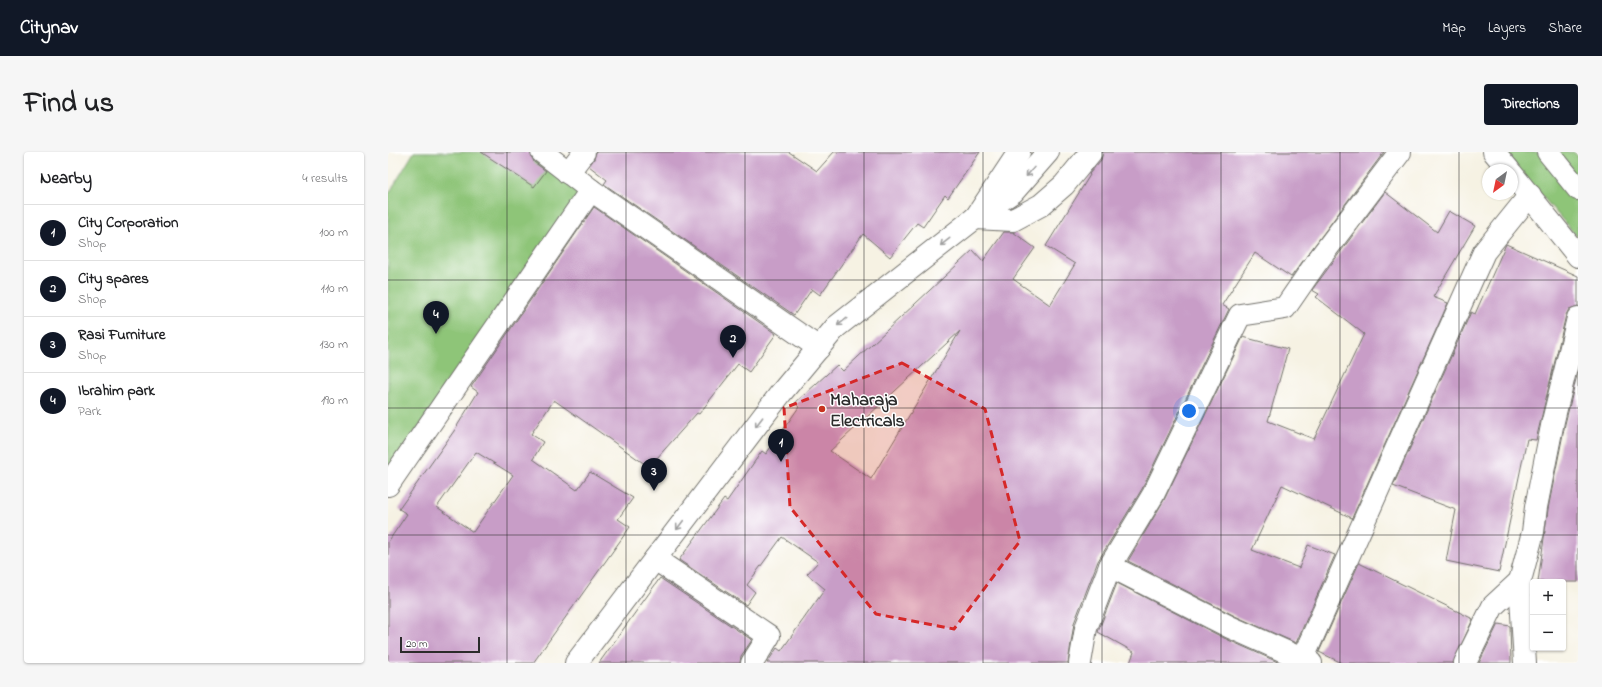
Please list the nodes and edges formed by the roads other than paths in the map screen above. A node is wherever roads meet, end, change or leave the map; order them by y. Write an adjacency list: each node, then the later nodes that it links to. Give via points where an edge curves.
1 (542, 152): 10 (street)
2 (584, 152): 10 (street)
3 (1019, 152): 15 (street)
4 (1048, 152): 15 (street, one-way to 15, via 1012,192)
5 (1091, 152): 15 (street, via 1064,185 1041,205 1013,220)
6 (1400, 152): 21 (street, via 1285,308 1240,315 1153,495)
7 (1494, 152): 9 (street)
8 (1548, 152): 13 (street)
9 (1504, 164)
10 (568, 173): 12 (street)
11 (1518, 181): 14 (street)
12 (590, 190): 18 (street); 19 (street)
13 (1578, 190)
14 (1530, 196): 16 (street); 23 (street, via 1484,252)
15 (975, 218): 18 (street, one-way to 18, via 836,327)
16 (1578, 256)
17 (1578, 318): 22 (street, via 1553,421 1533,532)
18 (819, 348): 20 (street, one-way to 20, via 781,393)
19 (388, 485)
20 (655, 559): 24 (street); 25 (street, via 769,636)
21 (1110, 566): 23 (street, via 1230,627); 26 (street, via 1086,628)
22 (1520, 581): 27 (street, via 1493,606); 28 (street)
23 (1307, 661)
24 (576, 663)
25 (752, 663)
26 (1080, 663)
27 (1465, 663)
28 (1525, 663)

